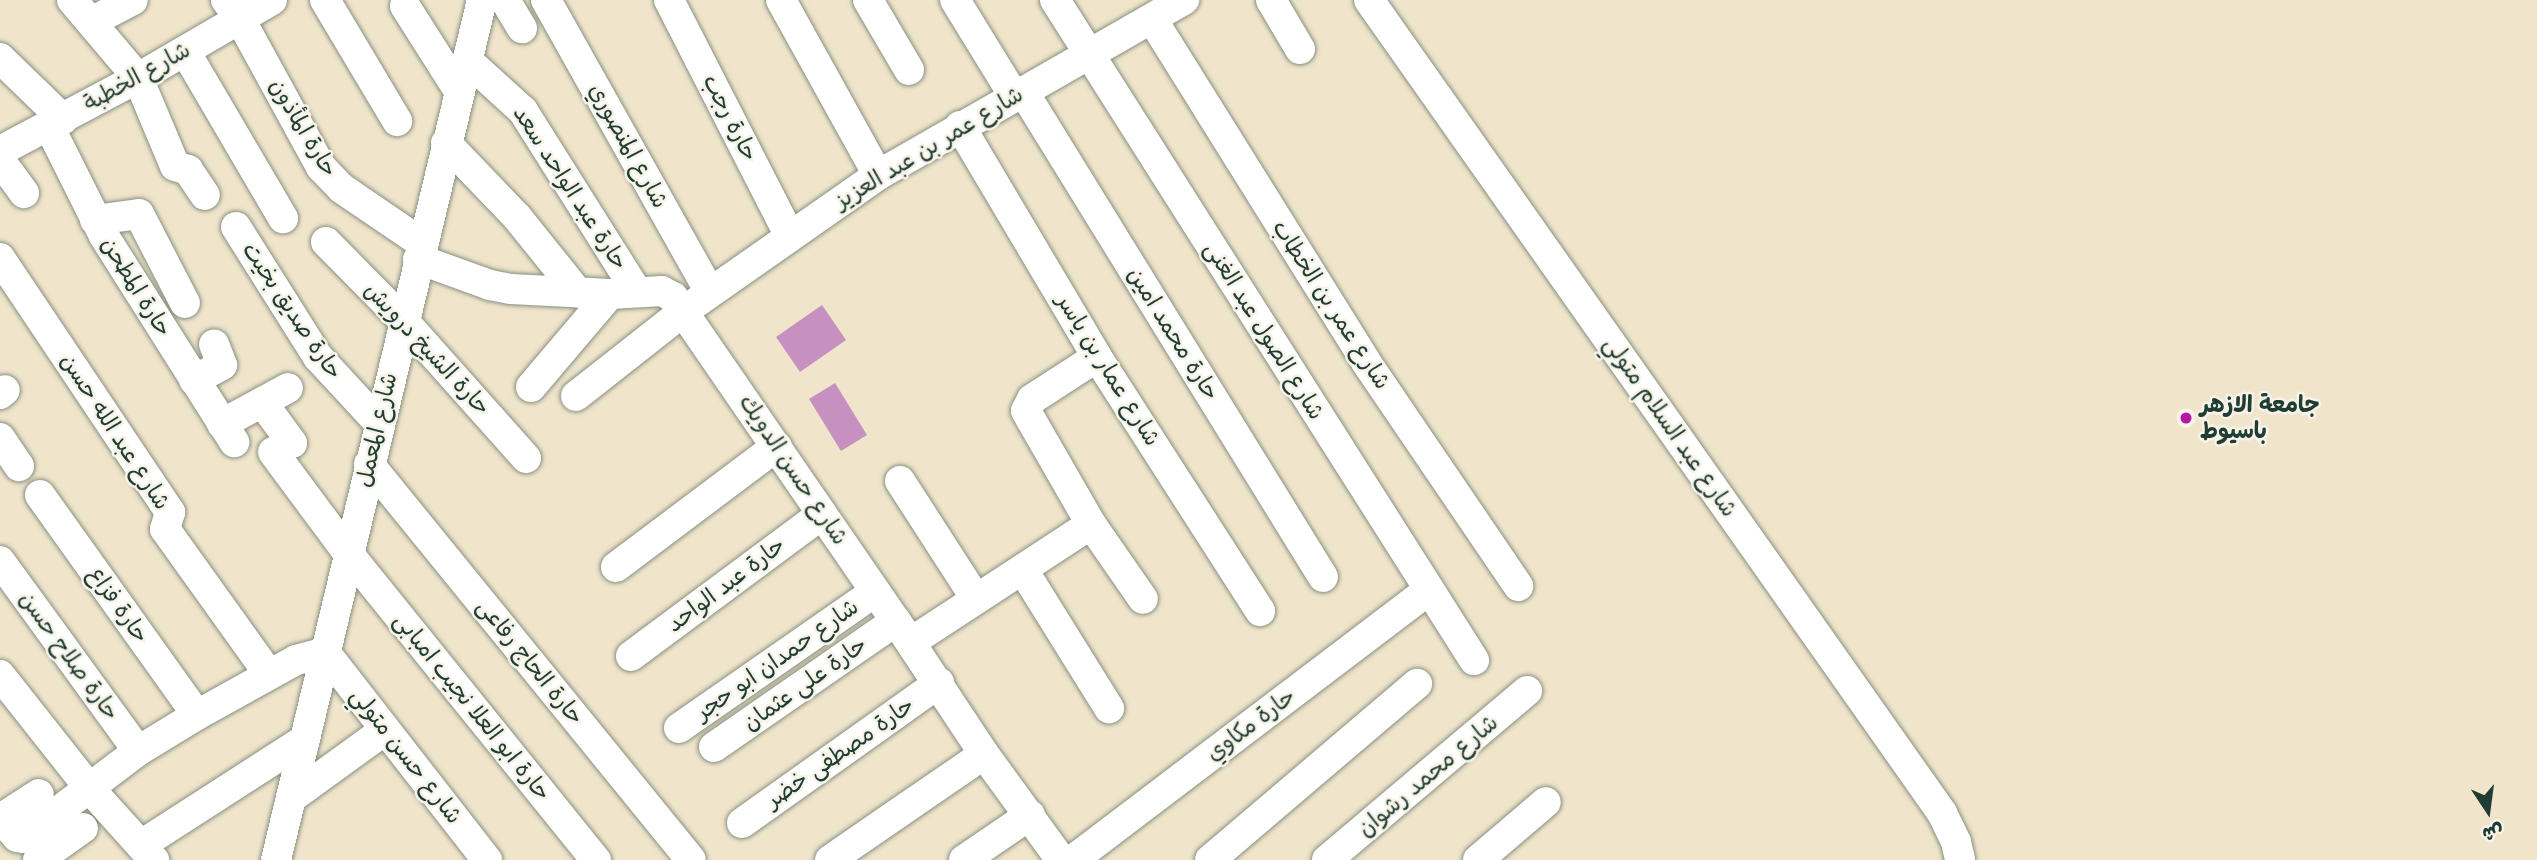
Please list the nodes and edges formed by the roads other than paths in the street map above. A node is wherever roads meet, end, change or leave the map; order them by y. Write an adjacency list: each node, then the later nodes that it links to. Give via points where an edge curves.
1 (133, 0): 17 (street)
2 (272, 0): 16 (street, شارع الخطبة)
3 (325, 0): 28 (street)
4 (482, 0): 23 (street, شارع المعمل)
5 (505, 0): 18 (street)
6 (546, 0): 44 (street, شارع المنصوري)
7 (669, 0): 40 (street, حارة رجب)
8 (781, 0): 34 (street)
9 (868, 0): 24 (street)
10 (955, 0): 27 (street, حارة محمد امين)
11 (1055, 0): 21 (street, شارع الصول عبد الغنى)
12 (1270, 0): 19 (street)
13 (1369, 0): 116 (street, شارع عبد السلام متولي, via 1942,813)
14 (405, 6): 26 (street)
15 (1164, 8): 21 (street, شارع عمر بن عبد العزيز); 72 (street, شارع عمر بن الخطاب, via 1366,362)
16 (233, 9): 20 (street, شارع الخطبة); 42 (street, حارة المأذون, via 321,167)
17 (82, 11): 25 (street)
18 (522, 29)
19 (1300, 49)
20 (185, 51): 25 (street, شارع الخطبة); 37 (street)
21 (1089, 55): 27 (street, شارع عمر بن عبد العزيز); 73 (street, شارع الصول عبد الغنى)
22 (0, 58): 29 (street, حارة المطحن)
23 (467, 60): 26 (street, شارع المعمل); 46 (street, حارة عبد الواحد سعد, via 523,111)
24 (909, 70)
25 (138, 78): 29 (street, شارع الخطبة); 36 (street, via 175,166 188,170)
26 (459, 91): 31 (street, شارع المعمل)
27 (1018, 93): 30 (street, شارع عمر بن عبد العزيز); 71 (street, حارة محمد امين)
28 (397, 121)
29 (56, 122): 32 (street, شارع الخطبة); 38 (street, حارة المطحن)
30 (960, 126): 34 (street, شارع عمر بن عبد العزيز); 51 (street, شارع عمار بن ياسر)
31 (446, 143): 42 (street, شارع المعمل); 45 (street, via 517,217)
32 (0, 151)
33 (0, 160): 35 (street)
34 (878, 175): 40 (street, شارع عمر بن عبد العزيز)
35 (23, 192)
36 (205, 195)
37 (283, 218)
38 (95, 220): 47 (street, via 139,214); 52 (street, حارة المطحن)
39 (236, 227): 57 (street, حارة صديق بخيت, via 318,357)
40 (790, 236): 44 (street, شارع عمر بن عبد العزيز)
41 (326, 242): 49 (street, حارة الشيخ درويش)
42 (420, 251): 45 (street, شارع حسن الدويك, via 490,285); 49 (street, شارع المعمل)
43 (0, 258): 82 (street, شارع عبد الله حسن, via 170,512 165,529)
44 (710, 292): 48 (street, شارع عمر بن عبد العزيز)
45 (578, 293): 46 (street, شارع حسن الدويك)
46 (624, 293): 48 (street, شارع حسن الدويك, via 667,292); 53 (street)
47 (185, 303)
48 (684, 311): 55 (street, شارع عمر بن عبد العزيز); 59 (street, شارع حسن الدويك)
49 (403, 320): 57 (street, شارع المعمل); 60 (street, حارة الشيخ درويش)
50 (214, 344): 52 (street, via 222,365)
51 (1097, 357): 66 (street, via 1032,399 1026,411); 77 (street, شارع عمار بن ياسر)
52 (194, 380): 56 (street, حارة المطحن, via 228,433)
53 (531, 387)
54 (288, 388): 56 (street)
55 (576, 396)
56 (262, 402): 67 (street, حارة ابو العلا نجيب امبابى, via 283,447)
57 (379, 423): 61 (street, شارع المعمل)
58 (0, 439): 62 (street)
59 (777, 446): 65 (street, شارع حسن الدويك); 69 (street)
60 (526, 458)
61 (369, 464): 67 (street, شارع المعمل); 108 (street, حارة الحاج رفاعى)
62 (19, 466)
63 (900, 481): 75 (street)
64 (40, 495): 88 (street, حارة فزاع)
65 (822, 514): 74 (street, شارع حسن الدويك); 80 (street, حارة عبد الواحد)
66 (1091, 524): 70 (street, حارة على عثمان); 76 (street)
67 (348, 553): 79 (street, شارع المعمل); 107 (street, حارة ابو العلا نجيب امبابى)
68 (0, 561): 93 (street, حارة صلاح حسن)
69 (616, 568)
70 (1023, 570): 75 (street, حارة على عثمان); 87 (street)
71 (1323, 577)
72 (1518, 586)
73 (1429, 590): 81 (street, شارع الصول عبد الغنى); 112 (street, حارة مكاوي)
74 (875, 592): 78 (street, شارع حسن الدويك); 89 (street, شارع حمدان ابو حجر)
75 (976, 599): 78 (street, حارة على عثمان)
76 (1143, 599)
77 (1260, 611)
78 (903, 631): 84 (street, شارع حسن الدويك); 92 (street, حارة على عثمان)
79 (325, 652): 82 (street); 90 (street, شارع حسن متولي); 91 (street, شارع المعمل)
80 (631, 656)
81 (1474, 660)
82 (269, 674): 88 (street)
83 (0, 675): 95 (street)
84 (939, 683): 94 (street, شارع حسن الدويك); 101 (street, حارة مصطفى خضر)
85 (1416, 684): 113 (street)
86 (1527, 691): 114 (street, شارع محمد رشوان)
87 (1109, 708)
88 (197, 715): 93 (street)
89 (679, 728)
90 (385, 730): 97 (street); 106 (street, شارع حسن متولي)
91 (304, 740): 97 (street, شارع المعمل); 104 (street)
92 (714, 747)
93 (138, 751): 95 (street)
94 (984, 754): 99 (street, شارع حسن الدويك); 109 (street)
95 (90, 789): 103 (street); 104 (street)
96 (39, 794): 100 (street)
97 (291, 798): 105 (street, شارع المعمل)
98 (1546, 802): 115 (street)
99 (1030, 814): 110 (street); 111 (street, شارع حسن الدويك)
100 (0, 819): 103 (street)
101 (742, 823)
102 (83, 828): 103 (street)
103 (36, 850)
104 (147, 853)
105 (276, 860)
106 (486, 860)
107 (596, 860)
108 (691, 860)
109 (830, 860)
110 (964, 860)
111 (1061, 860)
112 (1073, 860)
113 (1210, 860)
114 (1328, 860)
115 (1478, 860)
116 (1960, 860)

